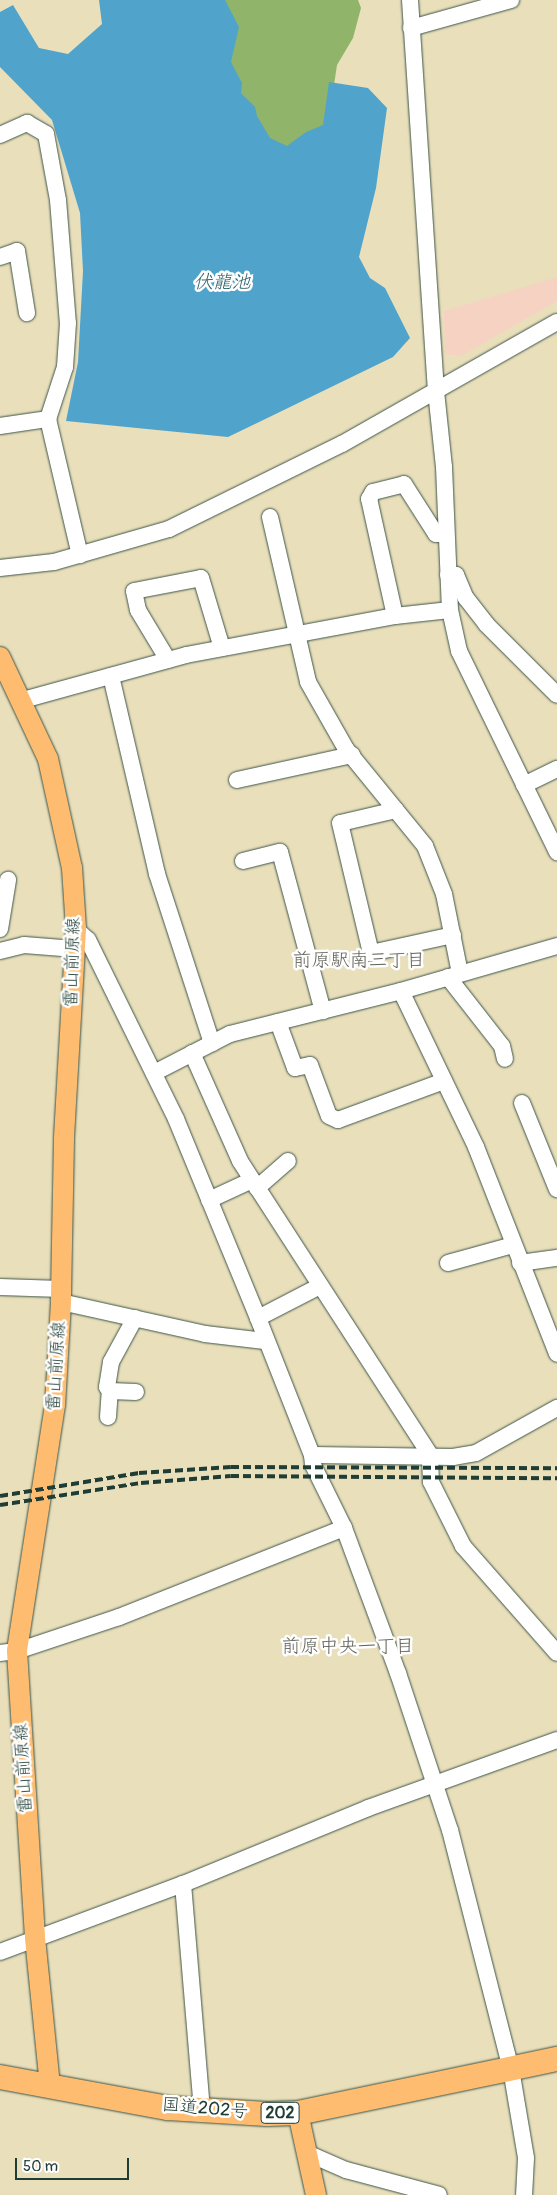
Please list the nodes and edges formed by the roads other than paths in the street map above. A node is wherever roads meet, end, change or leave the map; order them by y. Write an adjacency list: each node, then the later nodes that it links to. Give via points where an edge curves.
1 (410, 0): 3 (street)
2 (511, 0): 3 (street)
3 (411, 28): 8 (street)
4 (0, 134): 9 (street, via 27,122 46,134 58,200 68,323 65,367)
5 (0, 257): 6 (street, via 17,251)
6 (27, 313)
7 (555, 326): 8 (street)
8 (436, 391): 12 (street, via 444,467); 13 (street, via 342,444 168,529)
9 (48, 419): 10 (street); 13 (street)
10 (0, 426)
11 (270, 517): 18 (street)
12 (446, 534): 15 (street); 17 (street, via 436,534 404,484 373,492 369,499)
13 (80, 554): 14 (street, via 54,562)
14 (0, 568)
15 (448, 574): 16 (street); 23 (street, via 456,575 466,598 486,624)
16 (450, 610): 17 (street); 28 (street, via 460,651)
17 (395, 616): 18 (street)
18 (296, 634): 19 (street); 25 (street, via 308,682)
19 (222, 648): 21 (street); 21 (street, via 201,578 134,591 138,610)
20 (0, 657): 24 (main road, 雷山前原線)
21 (168, 660): 22 (street)
22 (111, 676): 24 (street); 43 (street, via 157,874)
23 (557, 695)
24 (23, 700): 34 (main road, 雷山前原線, via 50,767 72,868)
25 (352, 755): 27 (street); 29 (street)
26 (557, 769): 28 (street)
27 (237, 780)
28 (524, 786): 30 (street)
29 (396, 810): 35 (street, via 425,846 444,894); 35 (street, via 340,823 371,953)
30 (557, 852)
31 (243, 861): 41 (street, via 280,852)
32 (8, 880): 33 (street)
33 (0, 929)
34 (76, 929): 37 (main road, 雷山前原線); 46 (street, via 88,940)
35 (453, 935): 39 (street)
36 (557, 946): 39 (street)
37 (75, 949): 38 (street, via 24,945); 59 (main road, 雷山前原線, via 64,1139)
38 (0, 951)
39 (454, 975): 40 (street); 45 (street, via 502,1046)
40 (401, 991): 41 (street); 47 (street)
41 (323, 1011): 42 (street)
42 (278, 1022): 43 (street, via 230,1034); 47 (street, via 295,1068 310,1065 329,1116 338,1120)
43 (212, 1043): 44 (street)
44 (192, 1053): 46 (street); 50 (street, via 240,1161)
45 (504, 1060)
46 (154, 1073): 52 (street)
47 (444, 1081): 53 (street, via 476,1148)
48 (522, 1102): 51 (street)
49 (288, 1161): 50 (street)
50 (254, 1184): 52 (street); 57 (street)
51 (557, 1189)
52 (209, 1200): 61 (street)
53 (513, 1245): 55 (street); 56 (street)
54 (557, 1258): 55 (street)
55 (520, 1263): 63 (street)
56 (448, 1264)
57 (320, 1286): 61 (street); 69 (street)
58 (0, 1287): 59 (street)
59 (61, 1296): 60 (street); 71 (main road, 雷山前原線, via 56,1405)
60 (135, 1318): 62 (street, via 205,1334); 64 (street, via 111,1362 107,1387)
61 (258, 1318): 62 (street)
62 (265, 1341): 68 (street)
63 (557, 1354)
64 (110, 1391): 65 (street); 67 (street)
65 (136, 1392)
66 (557, 1408): 69 (street, via 476,1453 453,1457)
67 (108, 1417)
68 (312, 1455): 69 (street); 70 (street, via 313,1465)
69 (430, 1455): 72 (street, via 431,1482 463,1546)
70 (344, 1528): 71 (street, via 120,1617); 74 (street, via 398,1673)
71 (9, 1652): 76 (main road, 雷山前原線)
72 (557, 1653)
73 (557, 1740): 74 (street)
74 (435, 1786): 75 (street, via 368,1808); 79 (street, via 450,1830)
75 (183, 1884): 76 (street); 82 (street)
76 (35, 1938): 77 (street); 81 (main road, 雷山前原線)
77 (0, 1952)
78 (557, 2059): 79 (highway, 国道202号 / 202)
79 (511, 2069): 83 (highway, 国道202号 / 202); 87 (street, via 526,2158)
80 (0, 2077): 81 (highway, 国道202号 / 202)
81 (50, 2086): 82 (highway, 国道202号 / 202)
82 (202, 2111): 83 (highway, 国道202号 / 202)
83 (298, 2113): 84 (main road)
84 (307, 2153): 85 (main road); 86 (street, via 346,2170)
85 (316, 2195)
86 (439, 2195)
87 (524, 2195)

